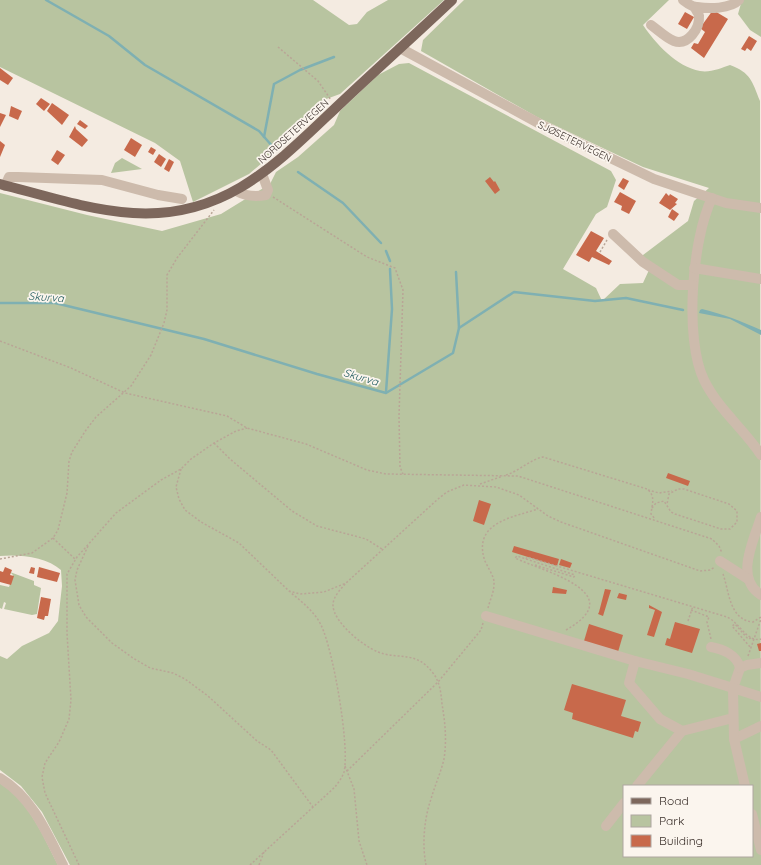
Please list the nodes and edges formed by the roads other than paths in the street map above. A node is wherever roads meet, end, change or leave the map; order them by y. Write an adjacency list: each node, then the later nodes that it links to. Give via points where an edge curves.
1 (452, 0): 6 (main road, NORDSETERVEGEN)
2 (683, 0): 4 (street)
3 (739, 0): 4 (street, via 734,5 725,7)
4 (695, 8): 5 (street, via 699,16 697,27 693,35 683,41 675,42)
5 (651, 25)
6 (400, 48): 7 (main road, NORDSETERVEGEN, via 296,146); 10 (street, SJØSETERVEGEN, via 597,153 654,179)
7 (262, 174): 9 (main road, NORDSETERVEGEN); 9 (street, via 268,190 266,195 258,197 243,195)
8 (3, 185): 9 (main road, NORDSETERVEGEN, via 94,207 133,213 180,210 210,203); 11 (street, via 9,177 18,176 102,180)
9 (236, 191)
10 (712, 198): 12 (street, SJØSETERVEGEN, via 726,203); 14 (street, via 697,245)
11 (182, 199)
12 (761, 208)
13 (613, 234): 16 (street, via 643,262 678,285)
14 (694, 268): 15 (street); 16 (street)
15 (761, 279)
16 (693, 285): 17 (street, via 694,343 698,367 711,393)
17 (761, 455)
18 (761, 517): 20 (street, via 748,558)
19 (720, 561): 20 (street)
20 (748, 579): 21 (street)
21 (761, 595)
22 (486, 616): 24 (street)
23 (711, 647): 26 (street, via 735,657)
24 (635, 661): 27 (street); 31 (street, via 629,683 660,719)
25 (761, 663): 26 (street)
26 (740, 668): 27 (street)
27 (733, 688): 28 (street); 29 (street)
28 (761, 697)
29 (733, 718): 31 (street); 32 (street)
30 (761, 726): 32 (street)
31 (682, 731): 34 (street)
32 (734, 739): 35 (street)
33 (0, 778): 40 (street, via 10,784 31,806)
34 (638, 785)
35 (745, 785)
36 (623, 804): 38 (street)
37 (753, 818): 39 (street)
38 (606, 826)
39 (761, 850)
40 (63, 865)

